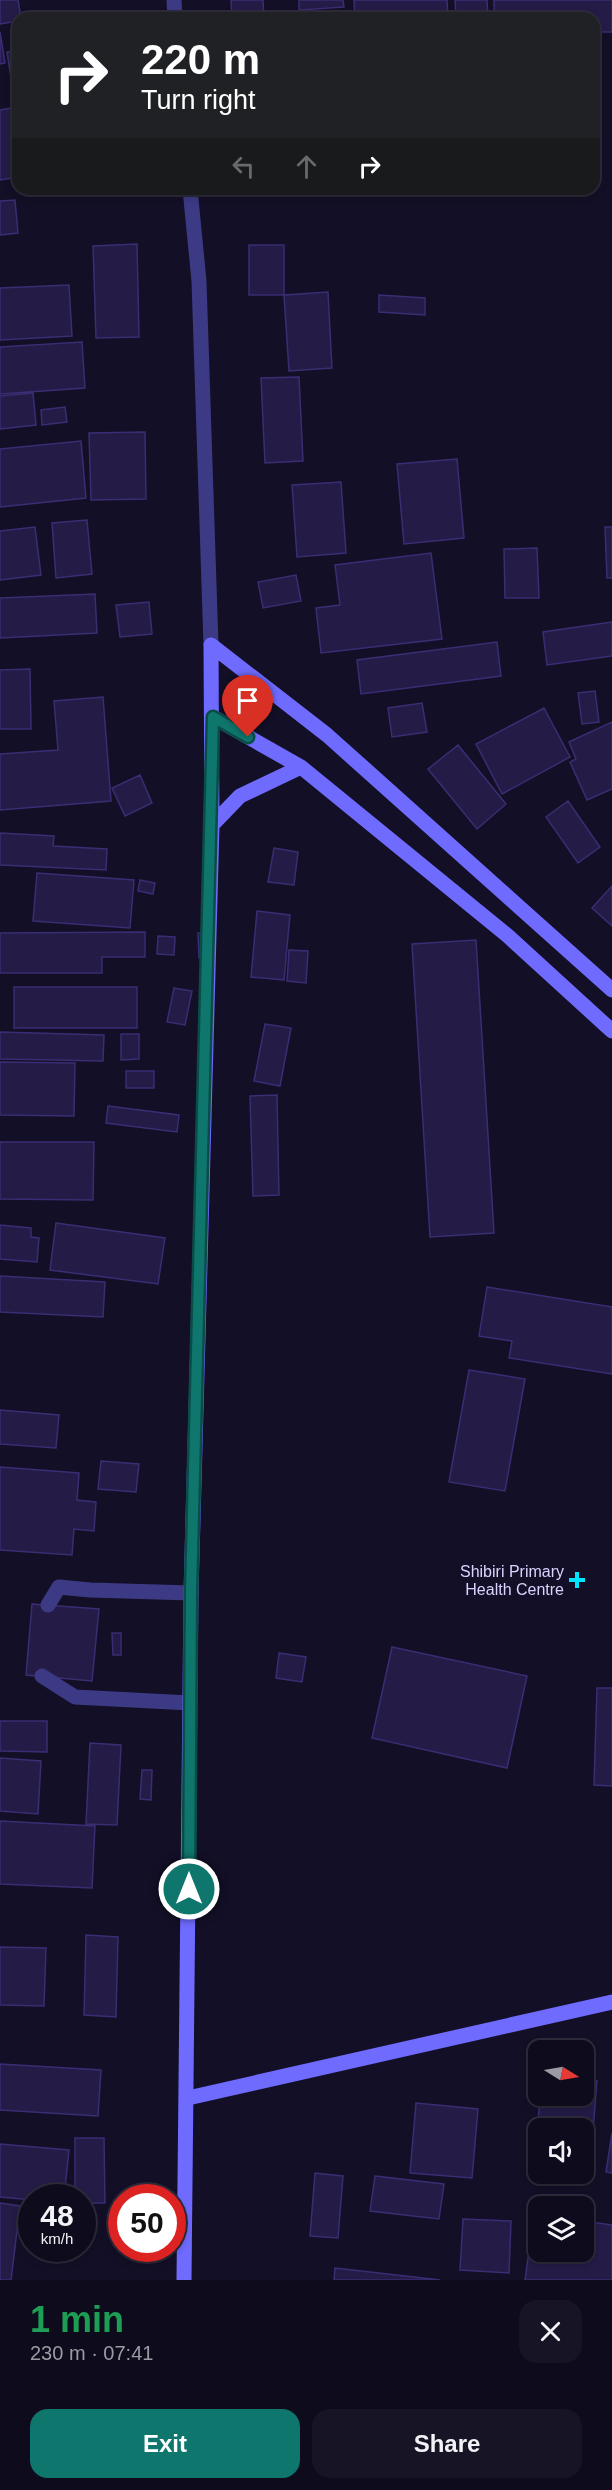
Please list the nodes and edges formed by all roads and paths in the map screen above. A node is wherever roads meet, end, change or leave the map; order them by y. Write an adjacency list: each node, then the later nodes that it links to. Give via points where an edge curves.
1 (191, 195): 2 (street, via 199,280)
2 (211, 645): 3 (main road); 6 (main road, via 327,735)
3 (213, 717): 4 (main road); 5 (main road)
4 (301, 767): 5 (main road, via 240,796); 7 (main road, via 508,936)
5 (212, 825): 8 (main road)
6 (612, 990)
7 (612, 1031)
8 (191, 1593): 9 (street, via 59,1587); 11 (main road)
9 (48, 1605)
10 (42, 1676): 11 (street, via 75,1697)
11 (190, 1703): 13 (main road)
12 (612, 2002): 13 (main road)
13 (188, 2098): 14 (main road)
14 (184, 2280)

